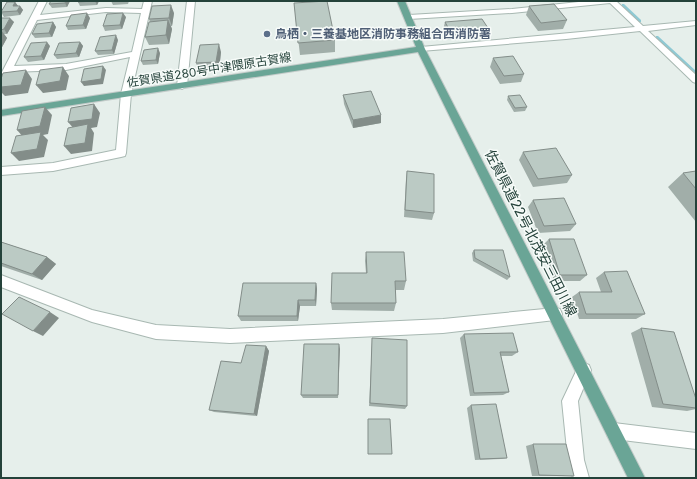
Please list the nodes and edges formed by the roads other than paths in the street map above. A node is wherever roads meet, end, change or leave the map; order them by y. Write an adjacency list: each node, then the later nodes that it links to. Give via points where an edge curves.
1 (43, 1): 8 (street)
2 (148, 1): 6 (street)
3 (191, 1): 16 (street)
4 (401, 1): 7 (main road, 佐賀県道22号北茂安三田川線)
5 (611, 1): 7 (street, via 512,11); 10 (street)
6 (146, 11): 8 (street, via 106,10); 12 (street)
7 (409, 17): 11 (main road, 佐賀県道22号北茂安三田川線)
8 (34, 18): 13 (street)
9 (696, 23): 10 (street)
10 (641, 28): 11 (street); 14 (street)
11 (421, 49): 16 (main road, 佐賀県道280号中津隈原古賀線); 21 (main road, 佐賀県道22号北茂安三田川線)
12 (135, 54): 13 (street, via 66,67); 17 (street)
13 (8, 69): 15 (street)
14 (696, 80)
15 (1, 83)
16 (182, 86): 17 (main road, 佐賀県道280号中津隈原古賀線)
17 (126, 94): 18 (main road, 佐賀県道280号中津隈原古賀線); 19 (street, via 122,153 53,167)
18 (1, 113)
19 (1, 171)
20 (1, 281): 21 (street, via 92,316 156,332 230,336 443,326)
21 (555, 314): 22 (main road, 佐賀県道22号北茂安三田川線)
22 (584, 370): 23 (main road, 佐賀県道22号北茂安三田川線); 25 (street, via 570,401)
23 (614, 431): 24 (street); 26 (main road, 佐賀県道22号北茂安三田川線)
24 (696, 441)
25 (580, 478)
26 (637, 478)

